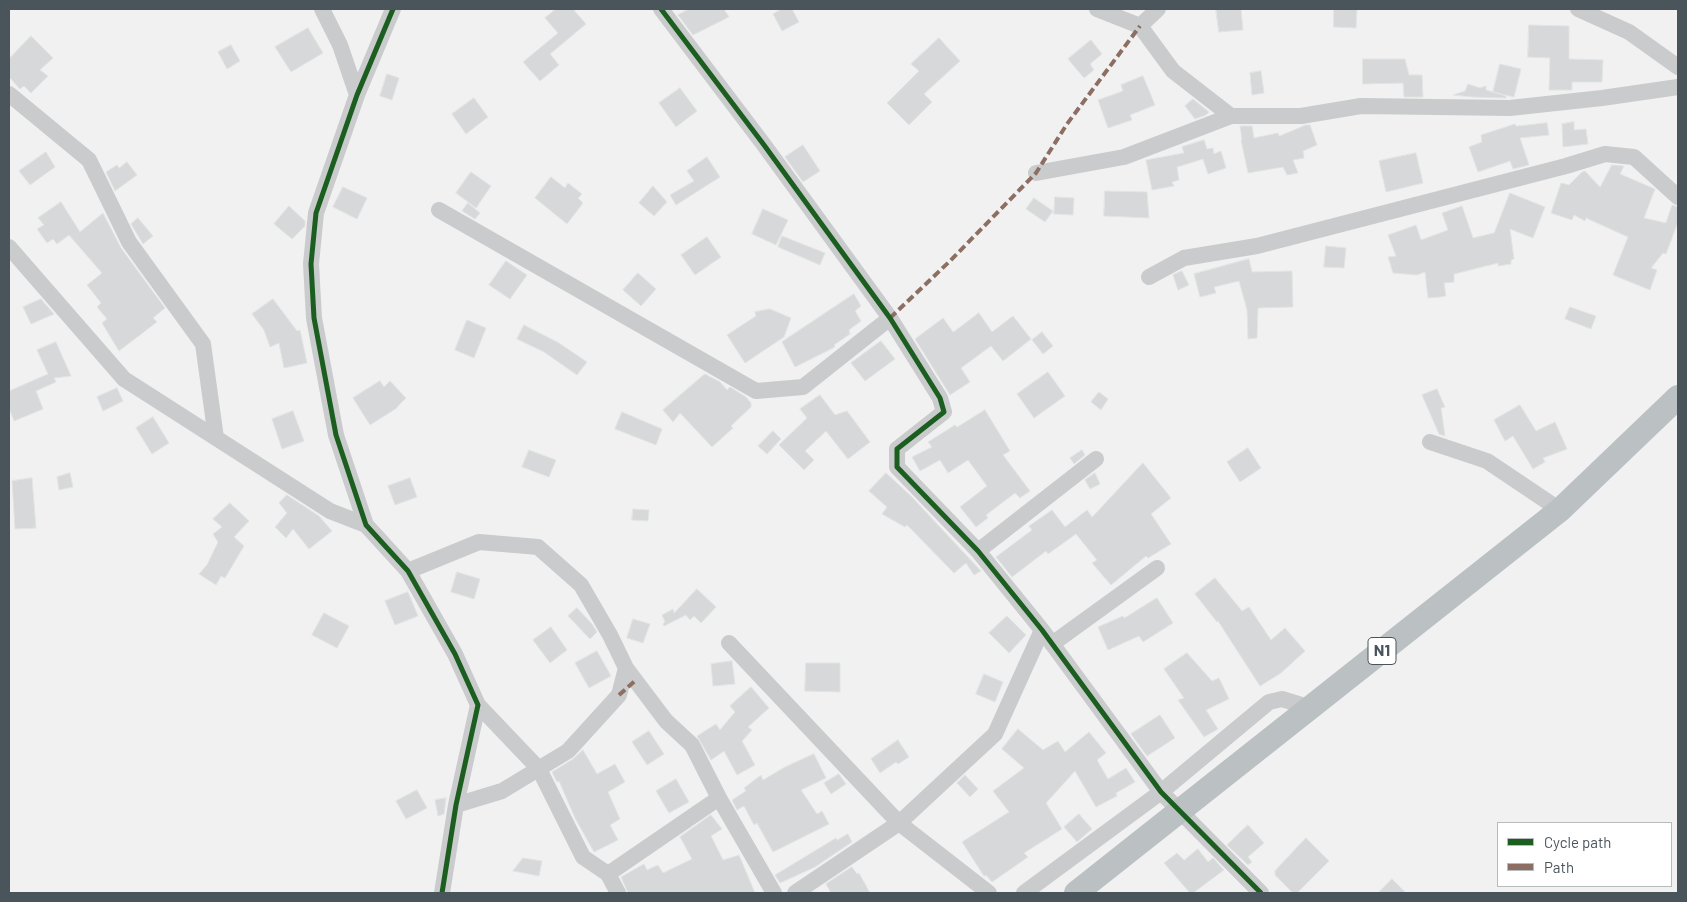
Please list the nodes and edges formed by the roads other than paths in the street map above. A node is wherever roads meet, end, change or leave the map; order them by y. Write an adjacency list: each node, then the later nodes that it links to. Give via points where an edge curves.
1 (322, 9): 11 (street, via 340,45)
2 (393, 9): 11 (street)
3 (661, 9): 18 (street)
4 (1097, 9): 7 (street)
5 (1158, 9): 7 (street)
6 (1578, 9): 8 (street, via 1629,32)
7 (1140, 26): 12 (street, via 1172,71)
8 (1678, 67)
9 (1678, 88): 12 (street, via 1510,108 1361,106 1301,116)
10 (9, 94): 20 (street, via 89,160 129,242 203,344)
11 (357, 95): 24 (street, via 316,212 311,264 314,318 336,436)
12 (1231, 116): 13 (street, via 1124,158)
13 (1036, 173)
14 (1678, 198): 17 (street, via 1634,158 1606,154 1257,246 1184,258)
15 (438, 210): 18 (street, via 756,391 803,388)
16 (9, 247): 20 (street, via 124,379)
17 (1149, 277)
18 (890, 318): 25 (street, via 940,398 944,412 897,449 897,467)
19 (1678, 397): 23 (highway, N1)
20 (216, 438): 24 (street, via 330,511)
21 (1430, 442): 23 (street, via 1488,461)
22 (1096, 459): 25 (street)
23 (1560, 510): 33 (highway, N1)
24 (366, 525): 27 (street)
25 (978, 551): 28 (street)
26 (1157, 568): 30 (street)
27 (408, 570): 31 (street, via 479,542 538,547 581,585); 32 (street, via 455,654)
28 (1042, 630): 30 (street); 39 (street, via 995,734)
29 (729, 643): 39 (street)
30 (1052, 644): 35 (street)
31 (626, 668): 34 (street, via 619,696 568,751); 36 (street, via 666,720 692,745)
32 (478, 705): 34 (street); 37 (street)
33 (1311, 708): 35 (street, via 1282,699 1269,702); 38 (highway, N1)
34 (539, 769): 37 (street, via 502,791); 40 (street, via 583,857)
35 (1161, 792): 38 (street); 46 (street)
36 (719, 798): 40 (street); 43 (street)
37 (456, 805): 41 (street)
38 (1179, 812): 47 (highway, N1); 48 (street)
39 (899, 822): 44 (street); 45 (street)
40 (608, 874): 42 (street)
41 (442, 893)
42 (618, 893)
43 (774, 893)
44 (795, 893)
45 (989, 893)
46 (1024, 893)
47 (1076, 893)
48 (1260, 893)

